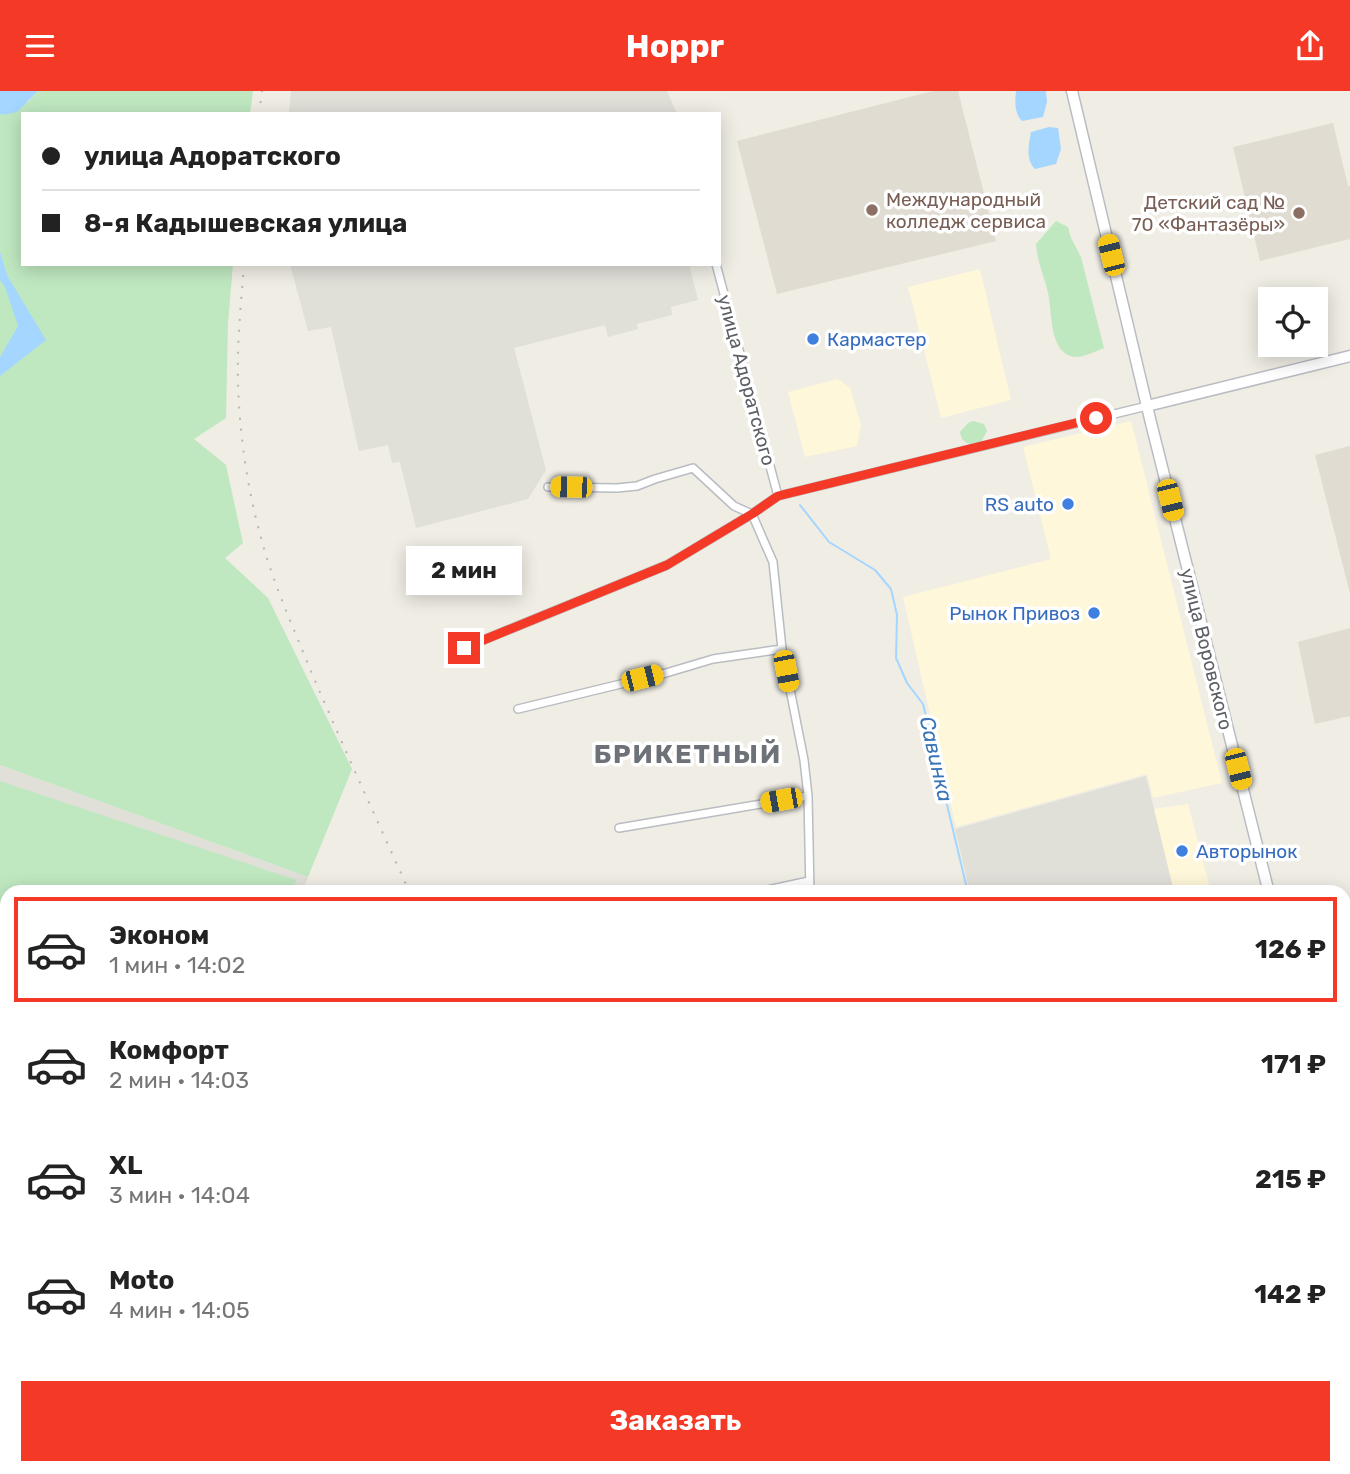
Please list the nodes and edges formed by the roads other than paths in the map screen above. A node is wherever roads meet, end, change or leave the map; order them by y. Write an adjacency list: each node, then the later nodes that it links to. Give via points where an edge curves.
1 (1072, 91): 4 (street, улица Воровского)
2 (717, 266): 6 (street, улица Адоратского)
3 (1350, 356): 4 (street)
4 (1147, 405): 6 (street); 16 (street, улица Воровского)
5 (548, 487): 7 (street, via 637,486 693,468 734,506)
6 (778, 496): 7 (street)
7 (752, 514): 8 (street, via 667,565); 9 (street, via 773,562)
8 (464, 648)
9 (782, 649): 10 (street, via 713,659); 11 (street)
10 (518, 709)
11 (808, 796): 12 (street); 13 (street)
12 (619, 828)
13 (809, 881): 14 (street); 15 (street)
14 (790, 885)
15 (809, 885)
16 (1267, 885)

